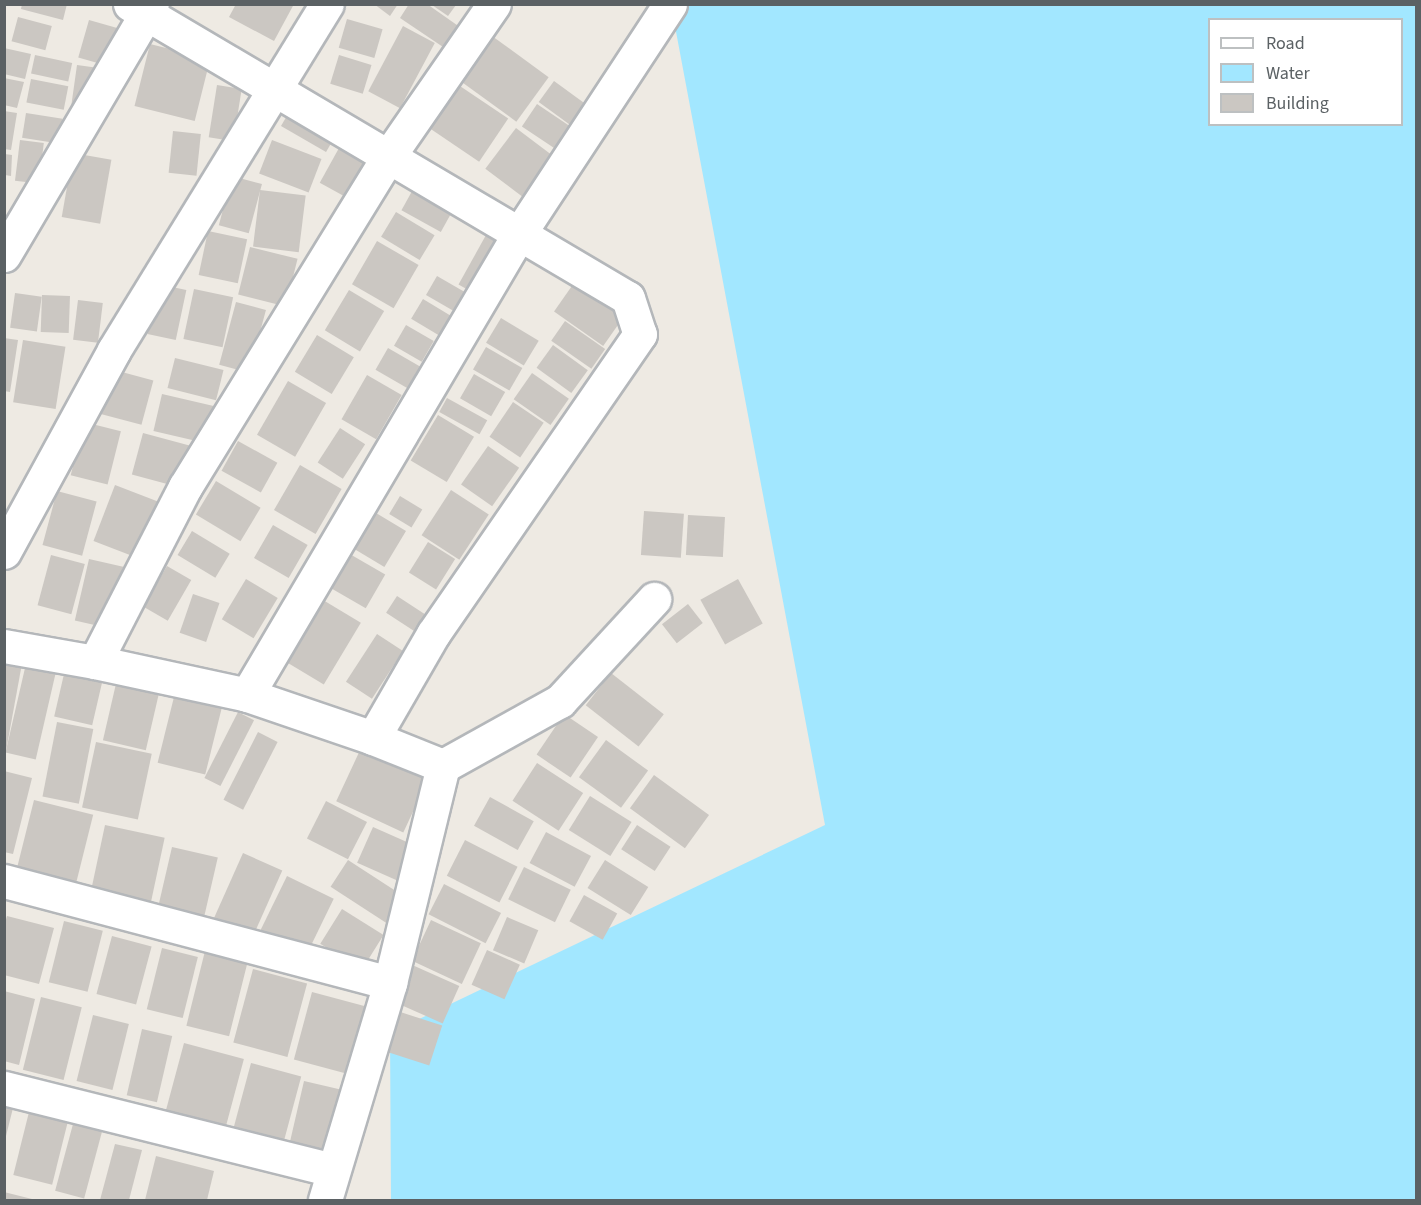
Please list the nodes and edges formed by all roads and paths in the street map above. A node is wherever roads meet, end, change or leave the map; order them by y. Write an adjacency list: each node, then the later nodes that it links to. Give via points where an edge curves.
1 (327, 4): 5 (street)
2 (495, 4): 6 (street)
3 (670, 4): 7 (street)
4 (143, 8): 5 (street); 8 (street)
5 (274, 89): 6 (street); 9 (street, via 114,350)
6 (388, 157): 7 (street); 12 (street, via 184,487)
7 (519, 234): 13 (street); 14 (street, via 628,298 640,334 433,634)
8 (4, 255)
9 (4, 552)
10 (654, 599): 15 (street, via 560,701)
11 (4, 646): 12 (street)
12 (95, 662): 13 (street)
13 (248, 695): 14 (street)
14 (373, 738): 15 (street)
15 (443, 766): 17 (street)
16 (4, 880): 17 (street)
17 (390, 983): 19 (street)
18 (4, 1088): 19 (street)
19 (329, 1185)

